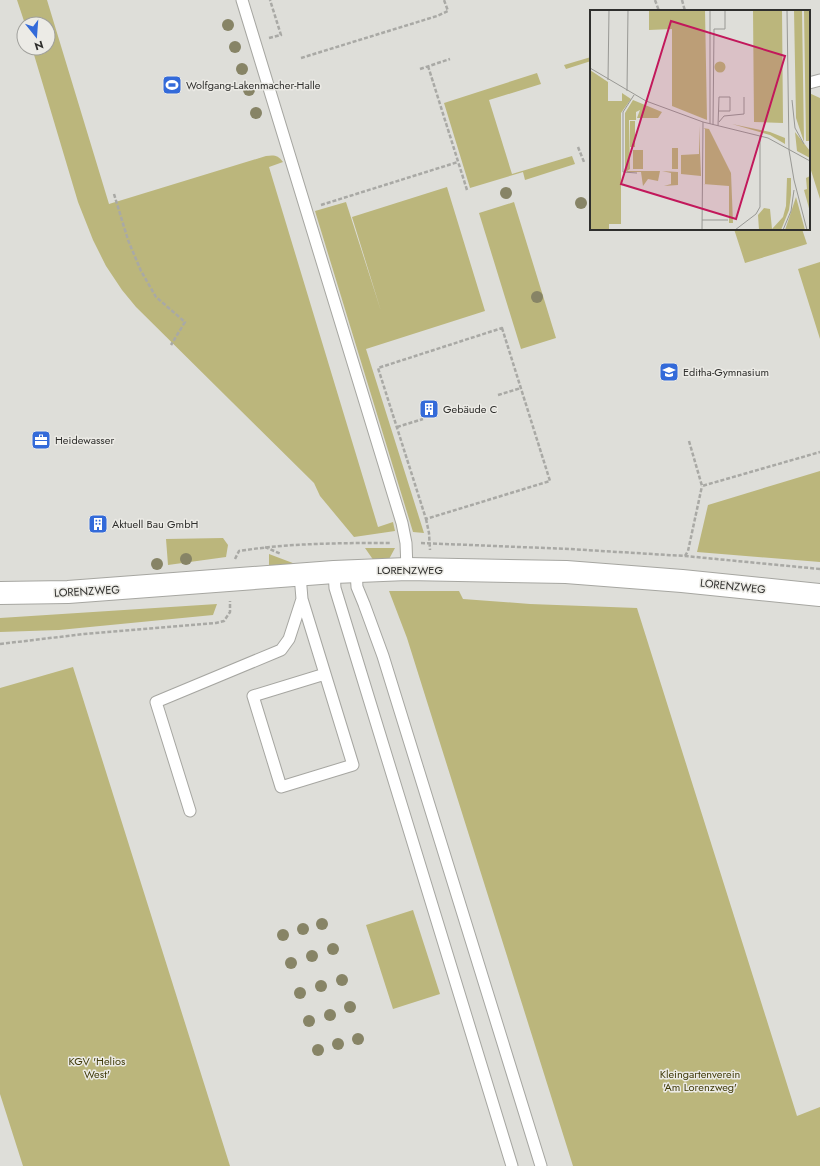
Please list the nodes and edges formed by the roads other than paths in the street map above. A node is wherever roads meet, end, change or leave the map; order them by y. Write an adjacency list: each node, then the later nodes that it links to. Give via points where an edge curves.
1 (242, 0): 4 (lane, via 402,523)
2 (820, 80): 3 (lane)
3 (810, 83)
4 (407, 569): 6 (street, LORENZWEG); 9 (street, LORENZWEG, via 566,572)
5 (334, 572): 6 (street, LORENZWEG); 7 (street, LORENZWEG); 13 (lane, via 335,588)
6 (356, 572): 14 (lane, via 357,587 383,656)
7 (300, 575): 8 (street, LORENZWEG, via 75,592); 10 (lane)
8 (2, 587)
9 (820, 595)
10 (302, 599): 11 (lane); 12 (lane, via 289,639 281,650 156,702)
11 (325, 674): 11 (lane, via 253,696 281,787 353,765)
12 (190, 811)
13 (512, 1166)
14 (541, 1166)

